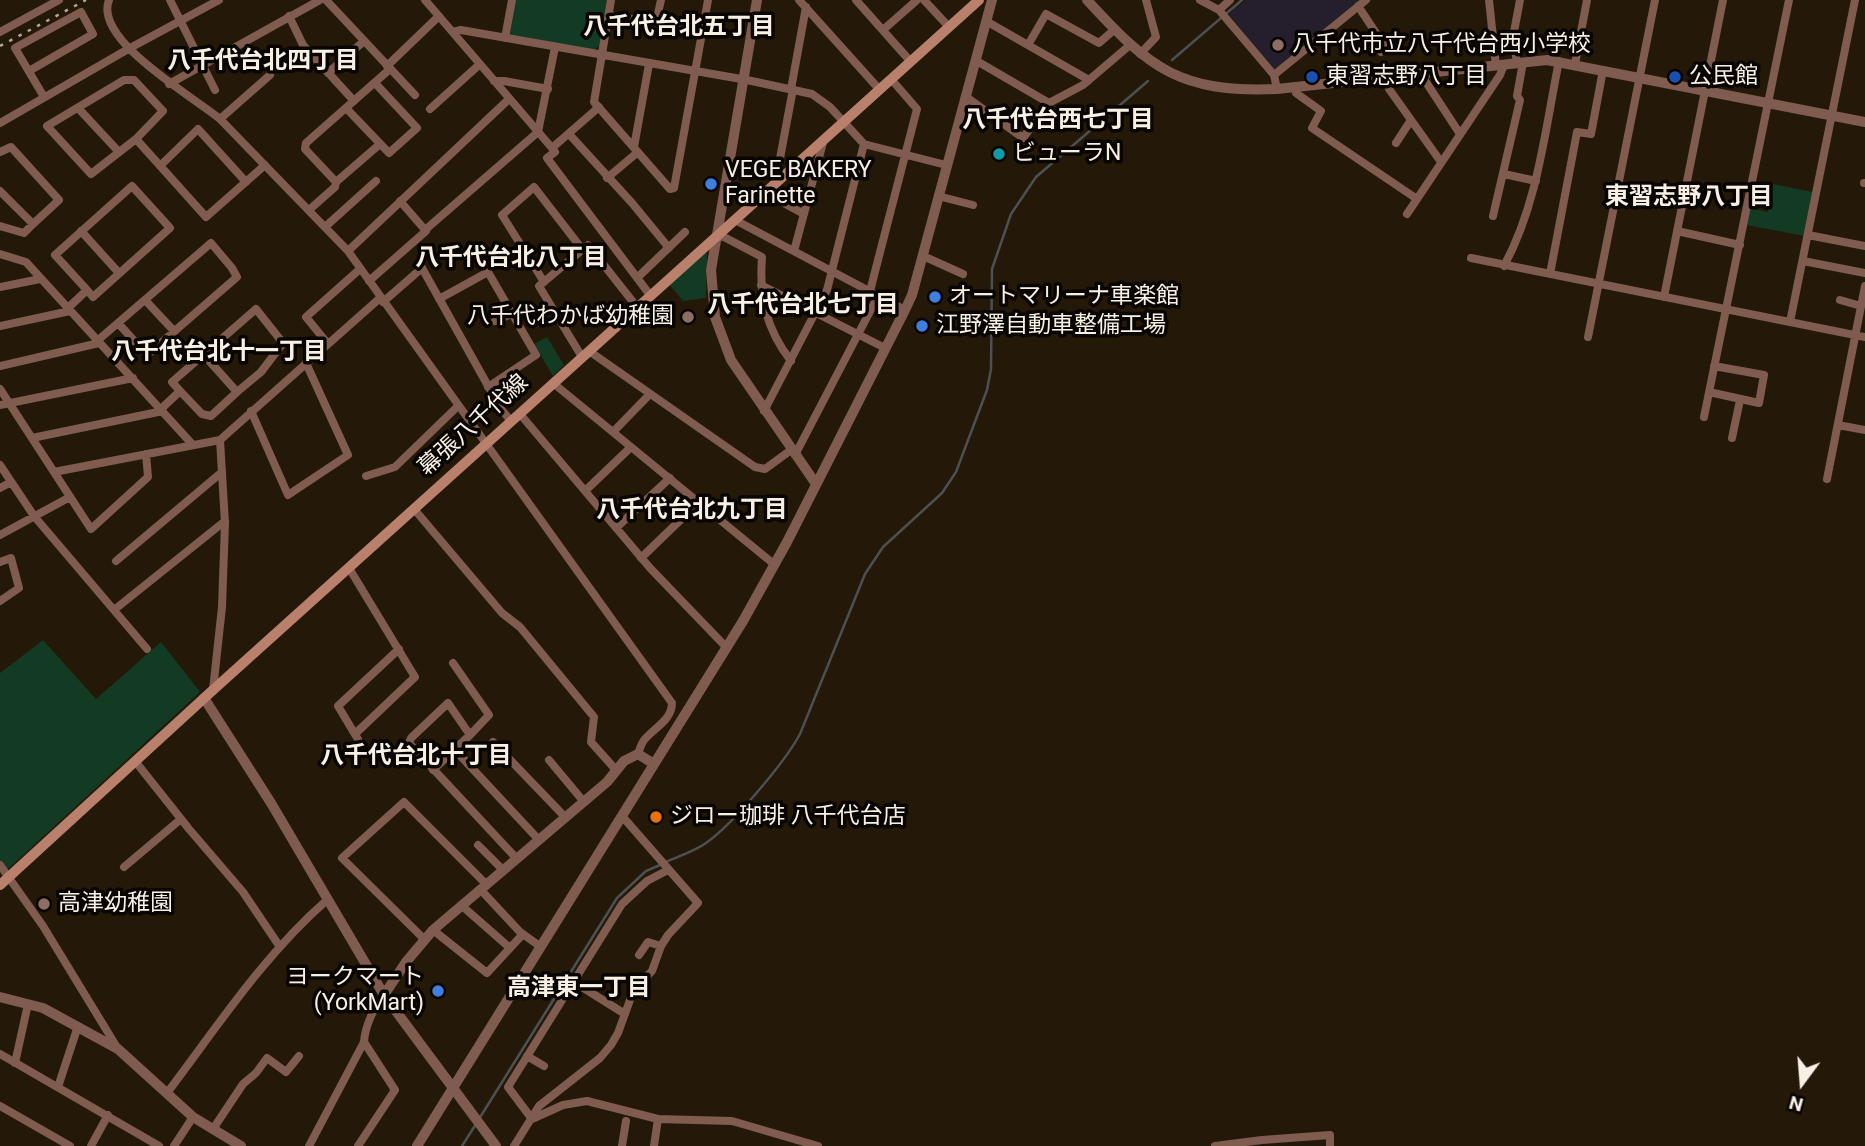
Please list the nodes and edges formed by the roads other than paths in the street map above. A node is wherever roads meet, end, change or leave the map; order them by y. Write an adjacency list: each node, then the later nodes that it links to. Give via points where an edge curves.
1 (59, 0): 44 (street)
2 (109, 0): 51 (street, via 107,18)
3 (170, 0): 37 (street)
4 (219, 0): 37 (street)
5 (320, 0): 35 (street)
6 (326, 0): 47 (street)
7 (425, 0): 36 (street)
8 (512, 0): 46 (street)
9 (611, 0): 34 (street)
10 (660, 0): 39 (street)
11 (708, 0): 43 (street)
12 (757, 0): 74 (street)
13 (799, 0): 32 (street)
14 (856, 0): 42 (street)
15 (917, 0): 42 (street)
16 (925, 0): 40 (street)
17 (979, 0): 40 (main road, 幕張八千代線)
18 (992, 0): 38 (street)
19 (1146, 0): 53 (street, via 1156,37)
20 (1200, 0): 33 (street)
21 (1230, 0): 33 (street)
22 (1366, 0): 31 (street)
23 (1489, 0): 63 (street)
24 (1520, 0): 58 (street, via 1513,37)
25 (1587, 0): 62 (street)
26 (1656, 0): 73 (street)
27 (1723, 0): 86 (street)
28 (1789, 0): 92 (street)
29 (1854, 0): 98 (street)
30 (1092, 2): 41 (street)
31 (1358, 6): 52 (street, via 1386,48); 71 (street)
32 (807, 7): 82 (street); 83 (street)
33 (1222, 14): 71 (street)
34 (609, 15): 39 (street); 54 (street)
35 (289, 16): 59 (street); 68 (street, via 303,45)
36 (439, 16): 45 (street); 64 (street)
37 (181, 21): 51 (street); 59 (street)
38 (986, 21): 48 (street); 55 (street)
39 (656, 23): 43 (street)
40 (949, 27): 57 (main road, 幕張八千代線)
41 (1115, 29): 48 (street, via 1099,43 1046,14); 49 (street)
42 (883, 30): 57 (street)
43 (702, 31): 67 (street)
44 (0, 32)
45 (453, 32): 46 (street); 60 (street)
46 (505, 38): 50 (street)
47 (364, 41): 64 (street); 68 (street)
48 (1028, 45): 76 (street)
49 (1130, 45): 53 (street); 76 (street)
50 (555, 47): 54 (street); 81 (street)
51 (130, 48): 79 (street); 89 (street)
52 (1381, 52)
53 (1140, 54): 84 (street, via 1186,79 1219,88)
54 (602, 55): 61 (street); 94 (street, via 594,102)
55 (975, 60): 88 (street); 93 (street)
56 (1559, 61): 58 (street); 62 (street); 124 (street)
57 (911, 62): 75 (main road, 幕張八千代線)
58 (1520, 62): 63 (street); 121 (street, via 1520,100)
59 (203, 64): 79 (street); 85 (street)
60 (480, 64): 77 (street); 97 (street)
61 (649, 64): 67 (street); 113 (street)
62 (1575, 64): 65 (street)
63 (1500, 66): 69 (street); 106 (street)
64 (389, 67): 78 (street); 87 (street)
65 (1603, 70): 73 (street); 164 (street, via 1591,134 1577,132)
66 (29, 71): 66 (street, via 15,48 81,12 93,34); 89 (street)
67 (695, 72): 74 (street); 113 (street, via 674,188 670,189)
68 (328, 73): 91 (street)
69 (1424, 74): 72 (street); 106 (street)
70 (270, 75): 99 (street)
71 (1274, 75): 84 (street)
72 (1387, 77): 80 (street); 100 (street, via 1389,89)
73 (1640, 78): 86 (street); 169 (street)
74 (743, 79): 82 (street); 147 (street)
75 (891, 79): 83 (main road, 幕張八千代線); 116 (street, via 917,109)
76 (1089, 80): 93 (street)
77 (495, 81): 81 (street); 90 (street)
78 (375, 83): 91 (street); 110 (street, via 417,128 389,153)
79 (169, 84): 99 (street)
80 (1298, 87): 84 (street); 131 (street, via 1296,93 1321,111 1312,128)
81 (548, 89): 104 (street)
82 (792, 89): 101 (street, via 822,99); 127 (street)
83 (879, 89): 101 (main road, 幕張八千代線)
84 (1277, 89)
85 (215, 90)
86 (1705, 90): 92 (street); 145 (street)
87 (415, 95)
88 (965, 96): 93 (street, via 1023,138); 119 (street)
89 (44, 97): 103 (street)
90 (509, 99): 104 (street); 132 (street)
91 (354, 101): 96 (street)
92 (1768, 102): 98 (street); 148 (street)
93 (1049, 103)
94 (598, 107): 105 (street); 113 (street)
95 (78, 108): 107 (street, via 124,80 134,80 163,111); 115 (street); 115 (street, via 47,126 91,174)
96 (346, 108): 110 (street); 126 (street, via 306,143 305,149)
97 (430, 109)
98 (1832, 115): 102 (street); 146 (street)
99 (220, 119): 118 (street)
100 (1411, 120): 109 (street); 117 (street)
101 (844, 122): 108 (main road, 幕張八千代線); 111 (street)
102 (1865, 122)
103 (0, 123)
104 (538, 132): 112 (street); 142 (street)
105 (569, 134): 112 (street); 122 (street)
106 (1460, 134): 117 (street)
107 (136, 139): 115 (street); 120 (street)
108 (824, 139): 127 (main road, 幕張八千代線); 135 (street)
109 (1396, 143)
110 (380, 144): 126 (street)
111 (864, 144): 116 (street); 160 (street)
112 (552, 148): 165 (street, via 555,152 547,158)
113 (636, 150): 122 (street)
114 (0, 152): 139 (street, via 10,146 59,200)
115 (119, 152)
116 (905, 154): 119 (street); 174 (street)
117 (1441, 162): 131 (street)
118 (265, 165): 125 (street); 134 (street)
119 (946, 165): 130 (street)
120 (160, 166): 125 (street, via 206,217); 125 (street, via 198,129)
121 (1504, 174): 124 (street); 137 (street)
122 (607, 178): 150 (street)
123 (376, 181): 141 (street)
124 (1536, 181): 158 (street, via 1517,242)
125 (246, 182)
126 (336, 182): 134 (street)
127 (775, 185): 129 (main road, 幕張八千代線)
128 (0, 191): 139 (street)
129 (765, 193): 135 (street); 138 (main road, 幕張八千代線)
130 (939, 196): 133 (street); 155 (street)
131 (1417, 199): 136 (street)
132 (400, 201): 142 (street); 152 (street)
133 (973, 205)
134 (309, 210): 141 (street)
135 (804, 214): 153 (street)
136 (1407, 214)
137 (1493, 216)
138 (735, 220): 147 (main road, 幕張八千代線); 153 (street)
139 (33, 224): 140 (street, via 24,233)
140 (0, 226)
141 (325, 227): 152 (street)
142 (425, 230): 167 (street)
143 (82, 231): 161 (street); 161 (street, via 132,186 170,228); 173 (street, via 55,255)
144 (685, 232): 150 (street)
145 (1677, 232): 148 (street); 176 (street)
146 (1808, 235): 149 (street); 157 (street)
147 (716, 236): 170 (street, via 762,257); 175 (main road, 幕張八千代線); 219 (street, via 711,285 715,317 731,360)
148 (1740, 245): 185 (street)
149 (1865, 246)
150 (669, 248): 165 (street)
151 (582, 249): 168 (street); 168 (street, via 534,187 502,215); 182 (street, via 588,245)
152 (348, 251): 159 (street)
153 (794, 251): 160 (street)
154 (0, 254): 166 (street, via 26,262)
155 (923, 256): 163 (street); 184 (street)
156 (1471, 258): 158 (street)
157 (1803, 261): 162 (street); 189 (street)
158 (1504, 266): 164 (street)
159 (360, 268): 167 (street); 198 (street, via 306,317)
160 (832, 271): 174 (street); 186 (street)
161 (119, 273): 173 (street, via 93,297)
162 (1865, 273)
163 (962, 274)
164 (1549, 274): 169 (street)
165 (637, 278): 175 (street)
166 (40, 279): 172 (street); 183 (street)
167 (369, 281): 179 (street)
168 (544, 282): 200 (street, via 539,286)
169 (1598, 284): 176 (street); 195 (street)
170 (761, 285): 186 (street); 202 (street, via 768,324)
171 (1865, 286): 181 (street)
172 (0, 287)
173 (87, 290): 183 (street)
174 (874, 294): 184 (street); 193 (street)
175 (650, 295): 182 (main road, 幕張八千代線)
176 (1664, 297): 185 (street)
177 (439, 299): 179 (street, via 422,268); 187 (street, via 488,272); 208 (street)
178 (145, 300): 190 (street); 192 (street); 192 (street, via 211,243 237,277)
179 (382, 300): 198 (street); 216 (street)
180 (1840, 300): 181 (street)
181 (1861, 306): 194 (street)
182 (637, 307): 200 (main road, 幕張八千代線)
183 (69, 309): 191 (street); 197 (street)
184 (905, 310): 199 (street)
185 (1727, 310): 189 (street); 205 (street)
186 (816, 313): 193 (street); 202 (street)
187 (512, 314): 188 (street); 208 (street, via 536,355)
188 (495, 321)
189 (1790, 322): 194 (street)
190 (118, 323): 192 (street, via 147,355); 197 (street)
191 (0, 326)
192 (174, 331)
193 (858, 335): 199 (street); 231 (street)
194 (1855, 335): 196 (street); 222 (street)
195 (1588, 337)
196 (1865, 337)
197 (98, 342): 204 (street); 206 (street)
198 (328, 344): 203 (street)
199 (885, 348): 240 (street)
200 (585, 354): 207 (main road, 幕張八千代線); 213 (street)
201 (204, 355): 210 (street, via 172,382); 211 (street); 211 (street, via 256,309 283,343 261,372)
202 (791, 361): 219 (street)
203 (306, 363): 218 (street); 218 (street, via 348,455 288,495)
204 (0, 366)
205 (1714, 366): 212 (street); 214 (street, via 1764,375 1759,403)
206 (133, 378): 215 (street); 217 (street)
207 (553, 383): 220 (main road, 幕張八千代線); 224 (street)
208 (488, 387): 220 (street, via 501,409)
209 (0, 389): 215 (street)
210 (180, 391): 211 (street, via 202,414 211,415); 217 (street)
211 (237, 391)
212 (1709, 392): 214 (street); 221 (street)
213 (649, 395): 224 (street); 231 (street, via 755,467 765,468)
214 (1740, 400): 226 (street)
215 (4, 405): 225 (street)
216 (458, 406): 229 (street); 236 (street, via 395,467)
217 (162, 410): 225 (street); 228 (street)
218 (251, 411): 227 (street)
219 (764, 411): 231 (street)
220 (516, 417): 229 (main road, 幕張八千代線); 242 (street)
221 (1704, 417)
222 (1838, 425): 223 (street); 238 (street)
223 (1865, 430)
224 (613, 432): 230 (street)
225 (32, 438): 234 (street)
226 (1732, 438)
227 (220, 440): 228 (street); 235 (street)
228 (192, 444): 232 (street)
229 (486, 444): 245 (main road, 幕張八千代線); 267 (street, via 672,703 671,711 643,740)
230 (631, 447): 237 (street); 242 (street)
231 (793, 452): 240 (street)
232 (146, 454): 234 (street); 243 (street, via 148,477 92,529)
233 (0, 465): 239 (street)
234 (54, 472): 243 (street)
235 (222, 472): 247 (street); 251 (street)
236 (366, 477)
237 (670, 478): 244 (street); 248 (street)
238 (1826, 479)
239 (11, 482): 241 (street); 246 (street)
240 (816, 484): 253 (street)
241 (0, 488)
242 (585, 491): 248 (street)
243 (69, 497): 246 (street)
244 (699, 502): 250 (street); 253 (street)
245 (414, 509): 254 (main road, 幕張八千代線); 272 (street, via 594,717 591,742)
246 (34, 516): 249 (street); 256 (street)
247 (225, 521): 256 (street); 261 (street, via 222,607)
248 (616, 528): 250 (street)
249 (0, 535)
250 (641, 558): 257 (street)
251 (116, 561)
252 (0, 562): 255 (street, via 11,558 19,588)
253 (775, 565): 257 (street)
254 (349, 568): 259 (street); 261 (main road, 幕張八千代線)
255 (0, 601)
256 (114, 610): 258 (street)
257 (727, 648): 270 (street)
258 (147, 649)
259 (399, 649): 262 (street, via 415,677); 262 (street, via 338,706)
260 (453, 663): 263 (street, via 489,715)
261 (209, 694): 269 (main road, 幕張八千代線); 287 (street)
262 (355, 734): 265 (street)
263 (470, 735): 266 (street); 271 (street, via 448,703 409,743)
264 (493, 743): 275 (street)
265 (362, 746)
266 (455, 750): 271 (street); 277 (street)
267 (638, 754): 270 (street); 272 (street)
268 (549, 760): 273 (street)
269 (135, 761): 276 (street); 284 (main road, 幕張八千代線)
270 (654, 764): 274 (street)
271 (433, 770): 279 (street)
272 (616, 770): 273 (street)
273 (584, 802): 275 (street)
274 (622, 816): 282 (street); 294 (street)
275 (566, 818): 277 (street)
276 (181, 820): 281 (street); 293 (street, via 243,892)
277 (539, 840): 279 (street)
278 (478, 845): 283 (street)
279 (517, 859): 283 (street)
280 (0, 865): 284 (street)
281 (124, 867)
282 (667, 868): 292 (street, via 698,903); 297 (street, via 622,904)
283 (503, 870): 286 (street)
284 (9, 877): 285 (main road, 幕張八千代線); 304 (street)
285 (0, 886)
286 (483, 886): 288 (street); 290 (street); 291 (street, via 404,802 342,858)
287 (327, 900): 293 (street); 298 (street)
288 (461, 905): 289 (street); 295 (street)
289 (433, 930): 291 (street); 295 (street, via 487,973)
290 (523, 934): 294 (street); 295 (street)
291 (424, 939): 298 (street)
292 (661, 946): 296 (street, via 648,942); 301 (street, via 652,971 634,989)
293 (280, 947): 312 (street)
294 (541, 947): 311 (street)
295 (510, 948)
296 (639, 955)
297 (574, 982): 301 (street); 307 (street)
298 (384, 995): 303 (street); 311 (street)
299 (0, 997): 300 (street)
300 (28, 1004): 302 (street); 308 (street)
301 (625, 1014): 316 (street, via 606,1052 539,1105)
302 (78, 1026): 304 (street); 310 (street)
303 (364, 1042): 329 (street); 330 (street, via 395,1090)
304 (118, 1049): 312 (street)
305 (0, 1054): 308 (street)
306 (299, 1056): 319 (street, via 286,1072 267,1058)
307 (527, 1056): 309 (street); 316 (street, via 508,1087)
308 (15, 1063): 310 (street)
309 (544, 1066)
310 (58, 1087): 314 (street)
311 (452, 1089): 331 (street); 332 (street)
312 (167, 1093): 315 (street)
313 (0, 1106): 324 (street)
314 (108, 1115): 325 (street); 326 (street)
315 (193, 1117): 319 (street); 327 (street)
316 (532, 1119): 317 (street, via 563,1105 587,1101); 333 (street)
317 (658, 1119): 321 (street, via 723,1120); 335 (street)
318 (626, 1121): 334 (street)
319 (213, 1129): 328 (street)
320 (1298, 1142): 322 (street); 338 (street, via 1330,1136)
321 (797, 1143): 336 (street)
322 (1262, 1143): 323 (street)
323 (1228, 1145): 337 (street)
324 (70, 1146)
325 (91, 1146)
326 (159, 1146)
327 (174, 1146)
328 (241, 1146)
329 (309, 1146)
330 (358, 1146)
331 (416, 1146)
332 (496, 1146)
333 (514, 1146)
334 (622, 1146)
335 (654, 1146)
336 (818, 1146)
337 (1215, 1146)
338 (1331, 1146)

